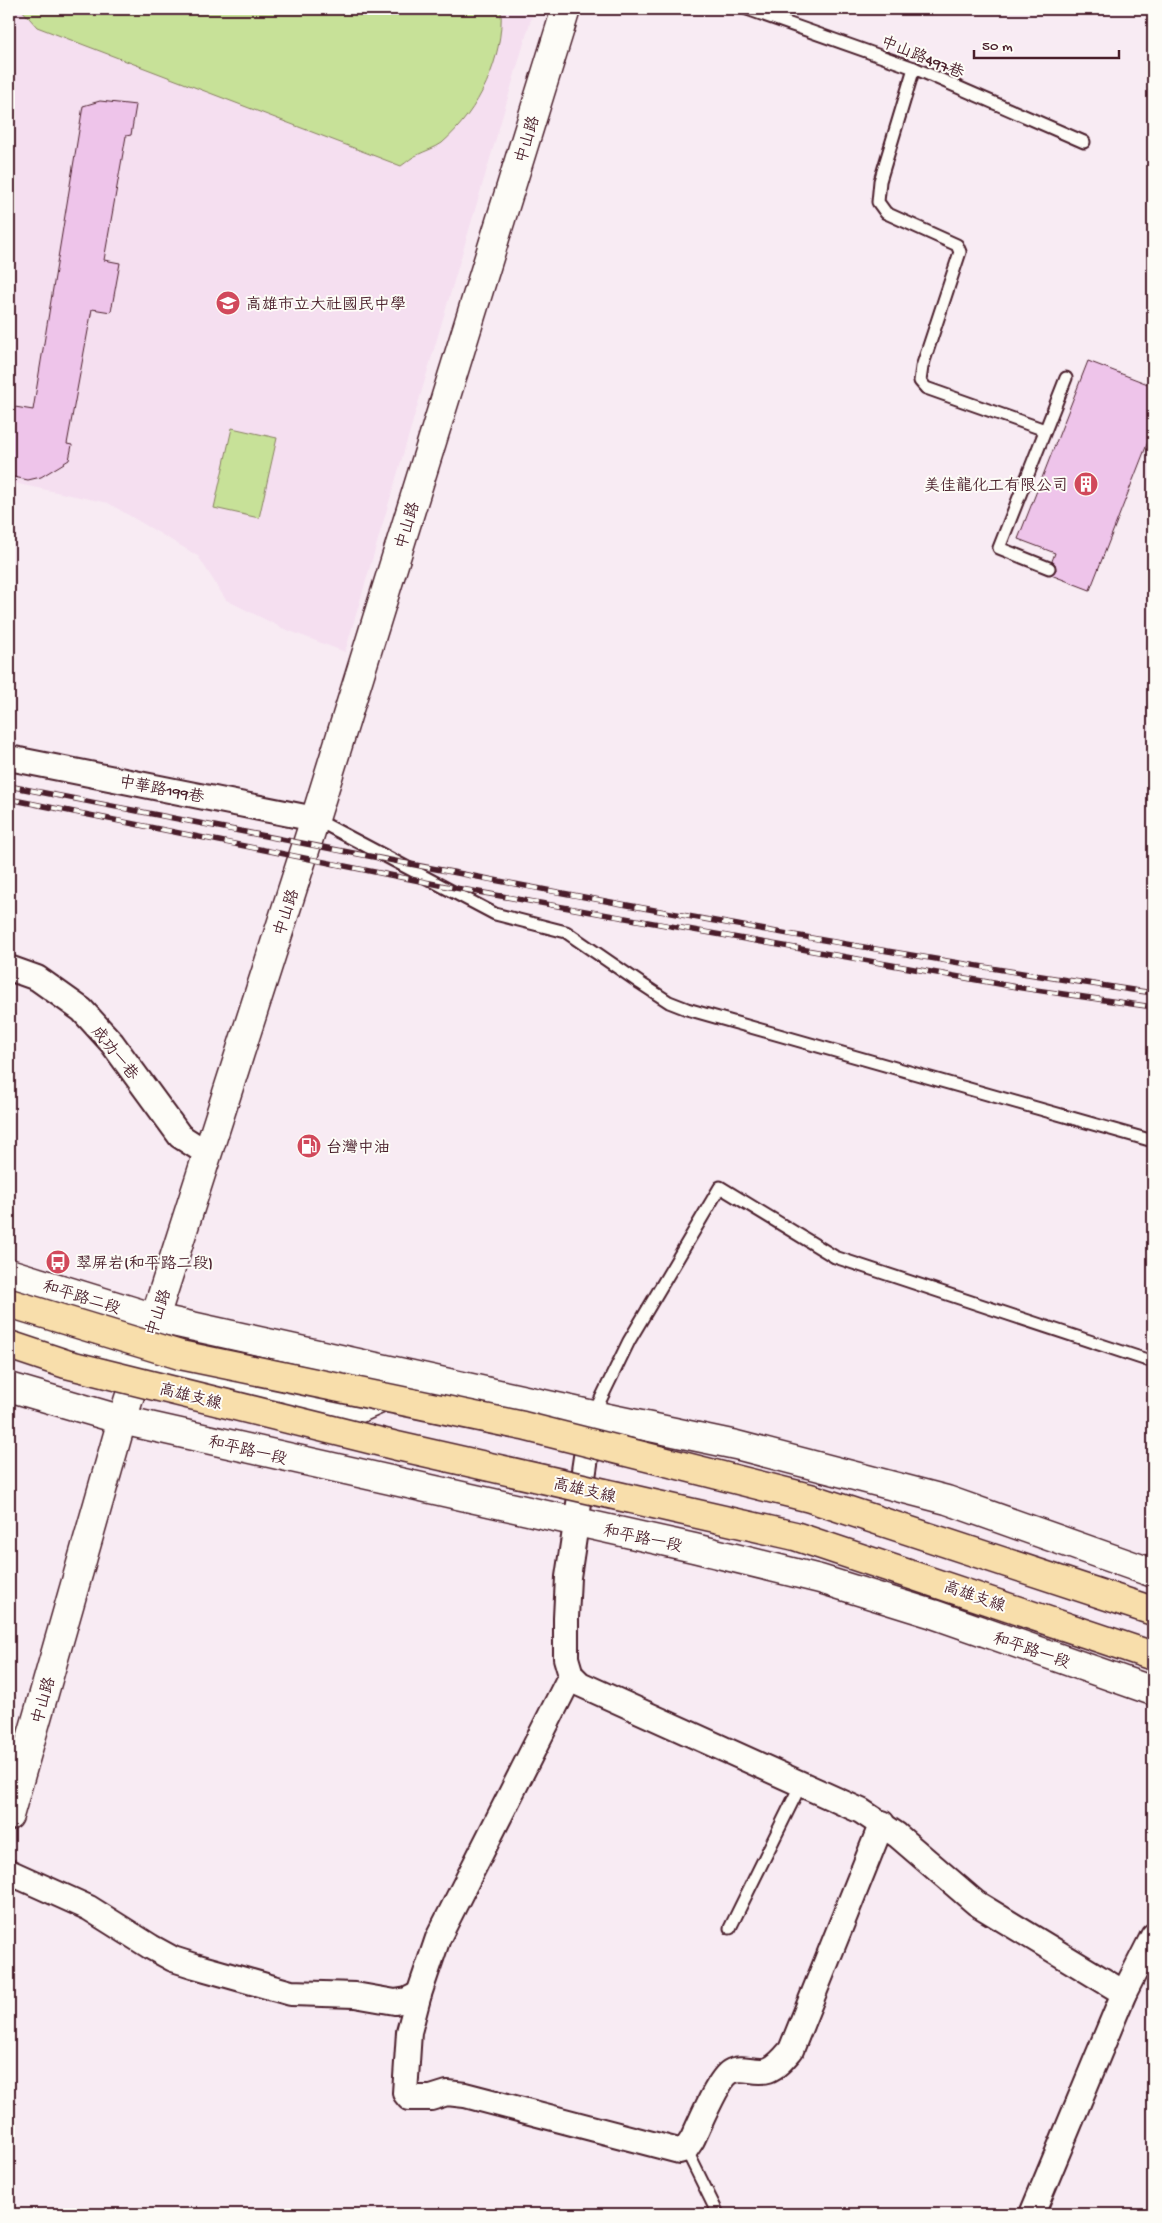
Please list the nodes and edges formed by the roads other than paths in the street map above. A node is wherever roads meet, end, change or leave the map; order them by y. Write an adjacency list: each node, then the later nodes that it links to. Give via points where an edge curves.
1 (566, 9): 9 (street, 中山路)
2 (747, 9): 3 (lane, 中山路497巷)
3 (914, 68): 4 (lane, 中山路497巷); 6 (lane, via 880,181 878,202 886,213 957,245 960,252 920,381 926,388)
4 (1084, 142)
5 (1066, 378): 6 (lane)
6 (1045, 430): 7 (lane, via 999,548)
7 (1049, 568)
8 (9, 758): 9 (street, 中華路199巷)
9 (315, 819): 11 (lane, via 495,914 566,932 669,1002 687,1009); 12 (street, 中山路)
10 (9, 968): 12 (street, 成功一巷, via 37,978 82,1010 112,1043 180,1136)
11 (1153, 1141)
12 (208, 1154): 15 (street, 中山路)
13 (9, 1273): 15 (street, 和平路二段)
14 (9, 1303): 26 (highway, bridge, via 180,1355 523,1426 810,1498)
15 (155, 1318): 19 (street, 中山路); 20 (street)
16 (9, 1331): 19 (street)
17 (9, 1345): 27 (highway, 高雄支線, bridge, via 66,1364 398,1446 794,1536)
18 (1153, 1362): 22 (lane, via 834,1257 720,1187 629,1341)
19 (140, 1365): 20 (street, via 351,1412); 23 (street, 中山路)
20 (429, 1377): 22 (street)
21 (9, 1387): 23 (street)
22 (593, 1415): 24 (street); 25 (street, via 736,1445 947,1500)
23 (122, 1420): 24 (street, 和平路一段); 30 (street, 中山路)
24 (577, 1522): 28 (street, via 568,1578 566,1618 566,1658); 29 (street, 和平路一段, via 820,1579 933,1614)
25 (1153, 1573)
26 (1153, 1611)
27 (1153, 1656)
28 (572, 1675): 31 (street, via 580,1684); 37 (street, via 438,1938)
29 (1153, 1691)
30 (14, 1780): 32 (street, 中山路)
31 (801, 1784): 33 (street); 35 (lane)
32 (9, 1816)
33 (882, 1823): 38 (street, via 976,1903); 39 (street, via 791,2050 767,2071 745,2069 730,2072 721,2082)
34 (9, 1872): 37 (street, via 89,1908 151,1947 195,1966 291,1993 355,1994 395,2002)
35 (730, 1928)
36 (1153, 1936): 38 (street)
37 (419, 1994): 39 (street, via 409,2032 405,2093 409,2098 431,2098 447,2093 465,2095 679,2151)
38 (1124, 1994): 41 (street)
39 (686, 2149): 40 (lane)
40 (718, 2214)
41 (1032, 2214)

